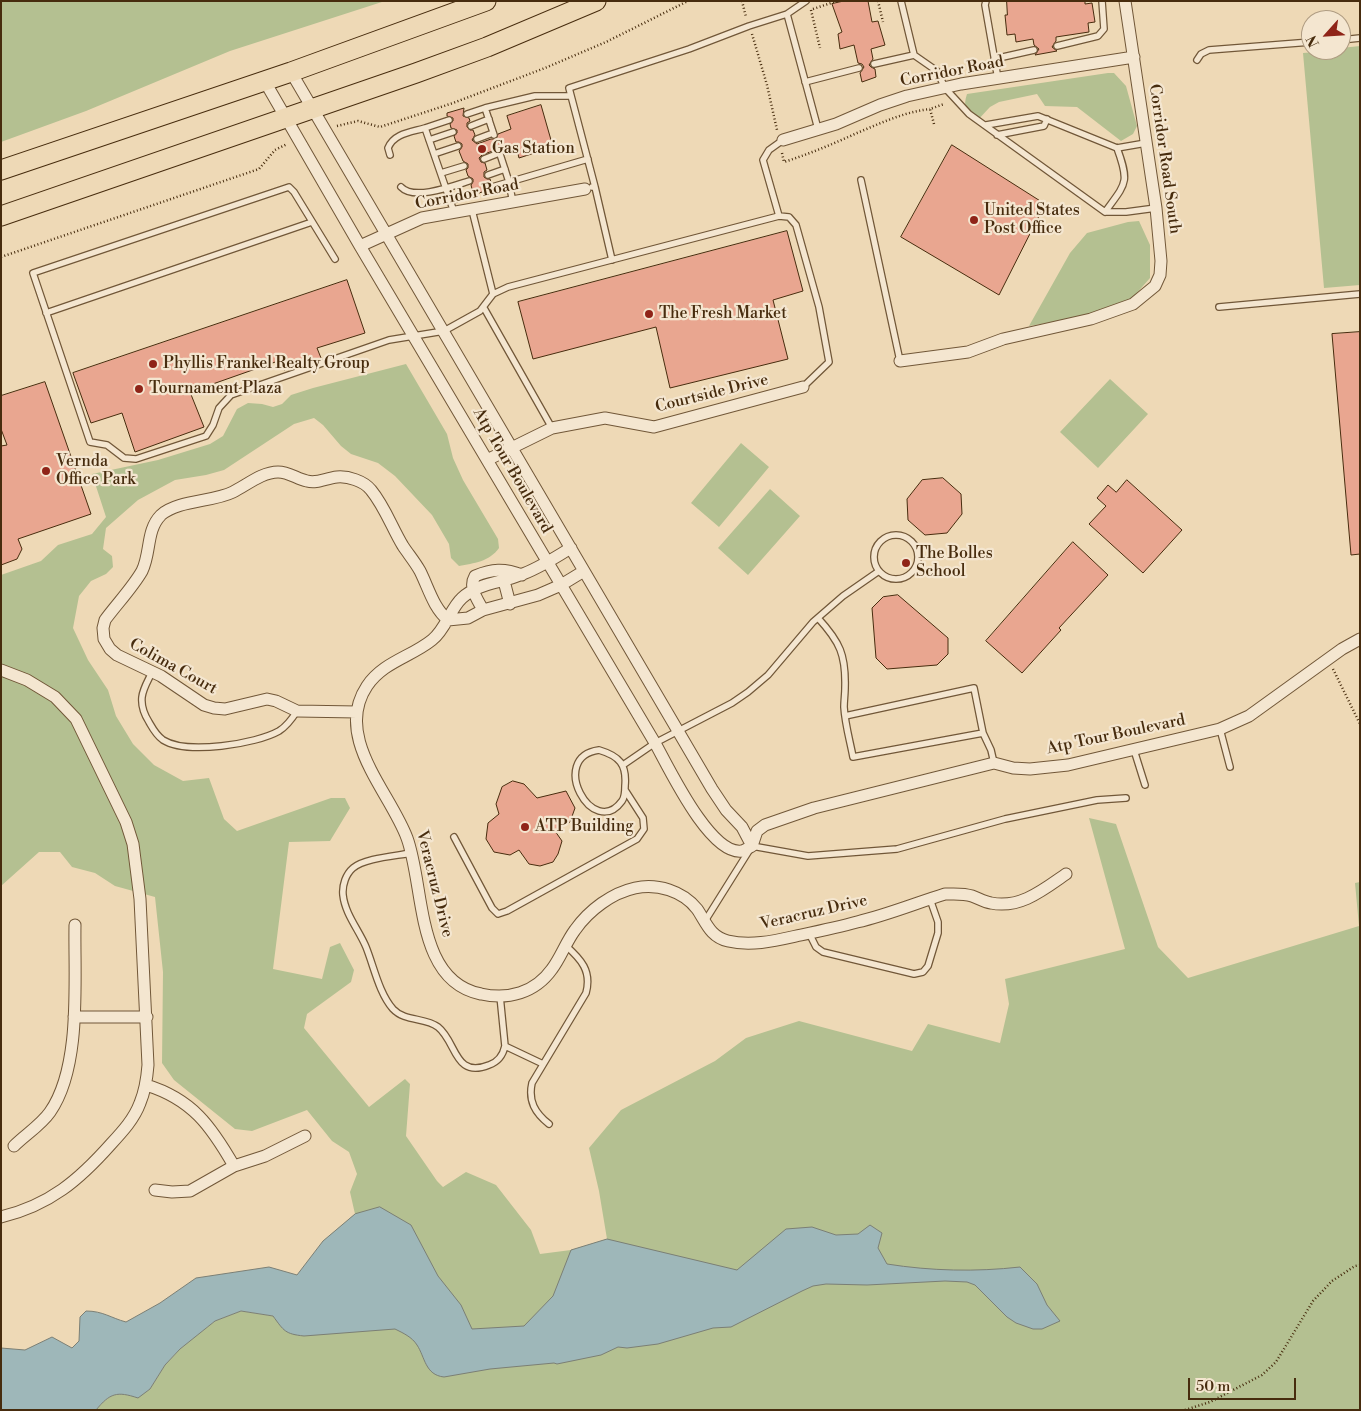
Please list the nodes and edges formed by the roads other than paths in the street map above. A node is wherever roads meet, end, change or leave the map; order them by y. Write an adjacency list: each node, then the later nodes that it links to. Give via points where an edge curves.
1 (486, 1): 18 (main road)
2 (596, 1): 25 (main road, via 487,47)
3 (806, 1): 8 (lane)
4 (901, 1): 12 (lane)
5 (986, 1): 14 (lane)
6 (1102, 1): 10 (lane, via 1104,29 1098,36)
7 (1125, 1): 13 (street, Corridor Road South)
8 (787, 14): 21 (lane); 23 (lane, via 569,88)
9 (1301, 43): 15 (lane, via 1209,50)
10 (1056, 46)
11 (1034, 50): 14 (lane)
12 (914, 55): 16 (lane); 22 (lane, via 937,70)
13 (1134, 57): 19 (street, Corridor Road); 40 (street, Corridor Road South)
14 (994, 58): 19 (lane)
15 (1197, 60)
16 (874, 64)
17 (859, 68): 21 (lane)
18 (292, 72): 20 (main road); 25 (street, Atp Tour Boulevard)
19 (998, 79): 22 (street, Corridor Road)
20 (264, 80): 27 (street, Atp Tour Boulevard); 49 (main road)
21 (805, 82): 34 (lane)
22 (945, 88): 31 (lane, via 969,114); 34 (street, Corridor Road, via 907,96)
23 (571, 96): 24 (lane, via 535,96); 46 (lane)
24 (485, 108): 26 (lane); 30 (lane)
25 (313, 110): 27 (main road); 69 (street, Atp Tour Boulevard)
26 (467, 114)
27 (286, 118): 66 (main road); 70 (street, Atp Tour Boulevard)
28 (1046, 119): 31 (lane, via 1038,116); 36 (lane, via 1044,126); 42 (lane)
29 (449, 120): 33 (lane)
30 (489, 120): 32 (lane); 37 (lane, via 493,134)
31 (986, 125): 36 (lane)
32 (472, 126)
33 (425, 128): 38 (lane); 43 (lane, via 398,136 390,142)
34 (818, 129): 39 (street, Corridor Road)
35 (453, 132): 38 (lane)
36 (997, 136): 65 (lane)
37 (477, 139)
38 (429, 140): 44 (lane)
39 (782, 140): 67 (lane, via 769,150 763,160)
40 (1146, 143): 42 (lane); 62 (street, Corridor Road South)
41 (458, 146): 44 (lane)
42 (1117, 148): 65 (lane, via 1126,174 1124,185)
43 (390, 154)
44 (434, 154): 50 (lane)
45 (484, 158): 48 (lane, via 499,152)
46 (588, 159): 54 (lane); 58 (lane)
47 (464, 166): 50 (lane)
48 (505, 169): 51 (lane); 54 (lane)
49 (1, 170)
50 (441, 173): 56 (lane)
51 (488, 175)
52 (861, 180): 80 (lane)
53 (469, 181): 56 (lane)
54 (509, 182): 57 (lane); 61 (lane)
55 (401, 187): 56 (lane, via 413,194)
56 (446, 188): 60 (lane)
57 (492, 188)
58 (590, 188): 61 (street, Corridor Road); 72 (lane)
59 (474, 193): 60 (lane)
60 (450, 201): 64 (lane)
61 (513, 203): 63 (street, Corridor Road)
62 (1156, 208): 65 (lane); 80 (street, Corridor Road South, via 1160,275 1145,296 1128,306 1091,319 1003,339 968,352)
63 (472, 210): 64 (street, Corridor Road); 73 (lane)
64 (454, 212): 69 (street, Corridor Road, via 422,218)
65 (1105, 212)
66 (1, 216)
67 (779, 216): 72 (lane); 81 (lane, via 788,217 796,226 819,307 829,362)
68 (312, 222): 71 (lane); 77 (lane); 77 (lane, via 289,187 33,273)
69 (386, 232): 70 (street, Corridor Road); 78 (street, Atp Tour Boulevard)
70 (360, 246): 79 (street, Atp Tour Boulevard)
71 (335, 259)
72 (612, 260): 73 (lane, via 508,287)
73 (493, 294): 76 (lane)
74 (1360, 294): 75 (lane)
75 (1219, 307)
76 (484, 308): 78 (lane); 82 (lane)
77 (46, 313): 79 (lane, via 90,442 107,445 124,458 136,459 206,436 219,408 231,395 389,340)
78 (444, 331): 79 (lane); 83 (street, Atp Tour Boulevard)
79 (414, 337): 84 (street, Atp Tour Boulevard)
80 (900, 361)
81 (803, 387): 82 (street, Courtside Drive, via 654,427 605,418)
82 (552, 428): 83 (street, Courtside Drive)
83 (512, 448): 84 (street, Courtside Drive); 85 (street, Atp Tour Boulevard)
84 (487, 460): 86 (street, Atp Tour Boulevard)
85 (571, 548): 86 (street, Veracruz Drive); 87 (street, Atp Tour Boulevard)
86 (547, 562): 89 (street, Veracruz Drive); 91 (street, Atp Tour Boulevard)
87 (584, 571): 91 (street); 104 (street, Atp Tour Boulevard)
88 (879, 571): 88 (lane, via 875,551 884,539 898,536 911,542 917,554 911,573 891,579); 95 (lane)
89 (522, 575): 90 (street, Veracruz Drive); 92 (street, via 508,570 484,573 475,576)
90 (504, 580): 92 (street, Veracruz Drive); 93 (street)
91 (561, 585): 93 (street); 106 (street, Atp Tour Boulevard)
92 (473, 591): 94 (street); 96 (street, Veracruz Drive, via 461,598)
93 (510, 604): 94 (street)
94 (483, 610): 96 (street, via 468,618)
95 (818, 618): 102 (lane, via 838,643 845,662); 104 (lane, via 768,675 748,692 732,704)
96 (448, 620): 99 (street, Colima Court, via 434,604 416,565 370,489 348,478 316,482 278,472 261,476 232,493 176,507 163,513 156,521 141,573 102,628 110,649); 101 (street, Veracruz Drive, via 434,639 376,675 360,698)
97 (1360, 639): 103 (street, Atp Tour Boulevard, via 1249,716)
98 (1, 670): 125 (street, via 27,680 55,697 76,719 126,822 133,844 140,900)
99 (152, 672): 100 (street, Colima Court, via 214,708 225,709 267,699); 100 (lane, via 143,692 142,706 156,733 172,744 228,746 269,736 290,722)
100 (296, 711): 101 (street, Colima Court)
101 (357, 712): 116 (street, Veracruz Drive, via 361,745 368,764 401,822)
102 (845, 716): 105 (lane, via 853,757); 105 (lane, via 974,688)
103 (1220, 729): 107 (street, Atp Tour Boulevard); 110 (lane)
104 (678, 731): 106 (lane); 115 (street, Atp Tour Boulevard, via 712,789 742,826)
105 (983, 733): 108 (lane)
106 (655, 743): 109 (lane); 115 (street, Atp Tour Boulevard, via 702,825 731,849 742,851)
107 (1134, 750): 108 (street, Atp Tour Boulevard, via 1068,765 1030,769); 111 (lane)
108 (994, 764): 115 (street, Atp Tour Boulevard, via 806,811 765,825 757,831)
109 (623, 765): 112 (lane); 112 (lane, via 613,754 599,750 580,758 575,770 582,796 598,812 607,813 618,806)
110 (1230, 767)
111 (1145, 785)
112 (625, 790): 114 (lane, via 643,818 644,829 637,839 498,914)
113 (1126, 798): 115 (lane, via 1097,800 1005,819 897,849 808,856)
114 (454, 838)
115 (752, 846): 119 (lane)
116 (411, 853): 123 (street, Veracruz Drive, via 424,918 440,966 458,985 480,994); 126 (lane, via 362,862 354,867 344,883 346,907 385,998 399,1014 429,1022 438,1028 457,1058 470,1067 478,1068 499,1060)
117 (1066, 874): 118 (street, Veracruz Drive, via 1020,902 989,903 958,893)
118 (930, 899): 121 (street, Veracruz Drive, via 858,922); 121 (lane, via 938,922 938,933 928,966 923,972 914,974 823,952)
119 (704, 922): 121 (street, Veracruz Drive, via 715,935 737,943 770,941); 122 (street, Veracruz Drive, via 690,901 678,893 652,886 636,888 596,908)
120 (75, 925): 124 (street)
121 (808, 933)
122 (565, 945): 123 (street, Veracruz Drive, via 541,982 515,995); 127 (lane, via 584,966 589,984)
123 (500, 996): 126 (lane)
124 (74, 1017): 125 (street); 131 (street, via 68,1067 56,1102)
125 (146, 1017): 128 (street)
126 (506, 1046): 127 (lane)
127 (543, 1064): 129 (lane, via 532,1083 530,1094 535,1110)
128 (146, 1085): 132 (street, via 188,1105 220,1142); 134 (street, via 133,1117 88,1170 43,1202)
129 (549, 1124)
130 (305, 1136): 132 (street, via 265,1156)
131 (14, 1146)
132 (234, 1166): 133 (street, via 190,1191)
133 (155, 1190)
134 (1, 1217)

